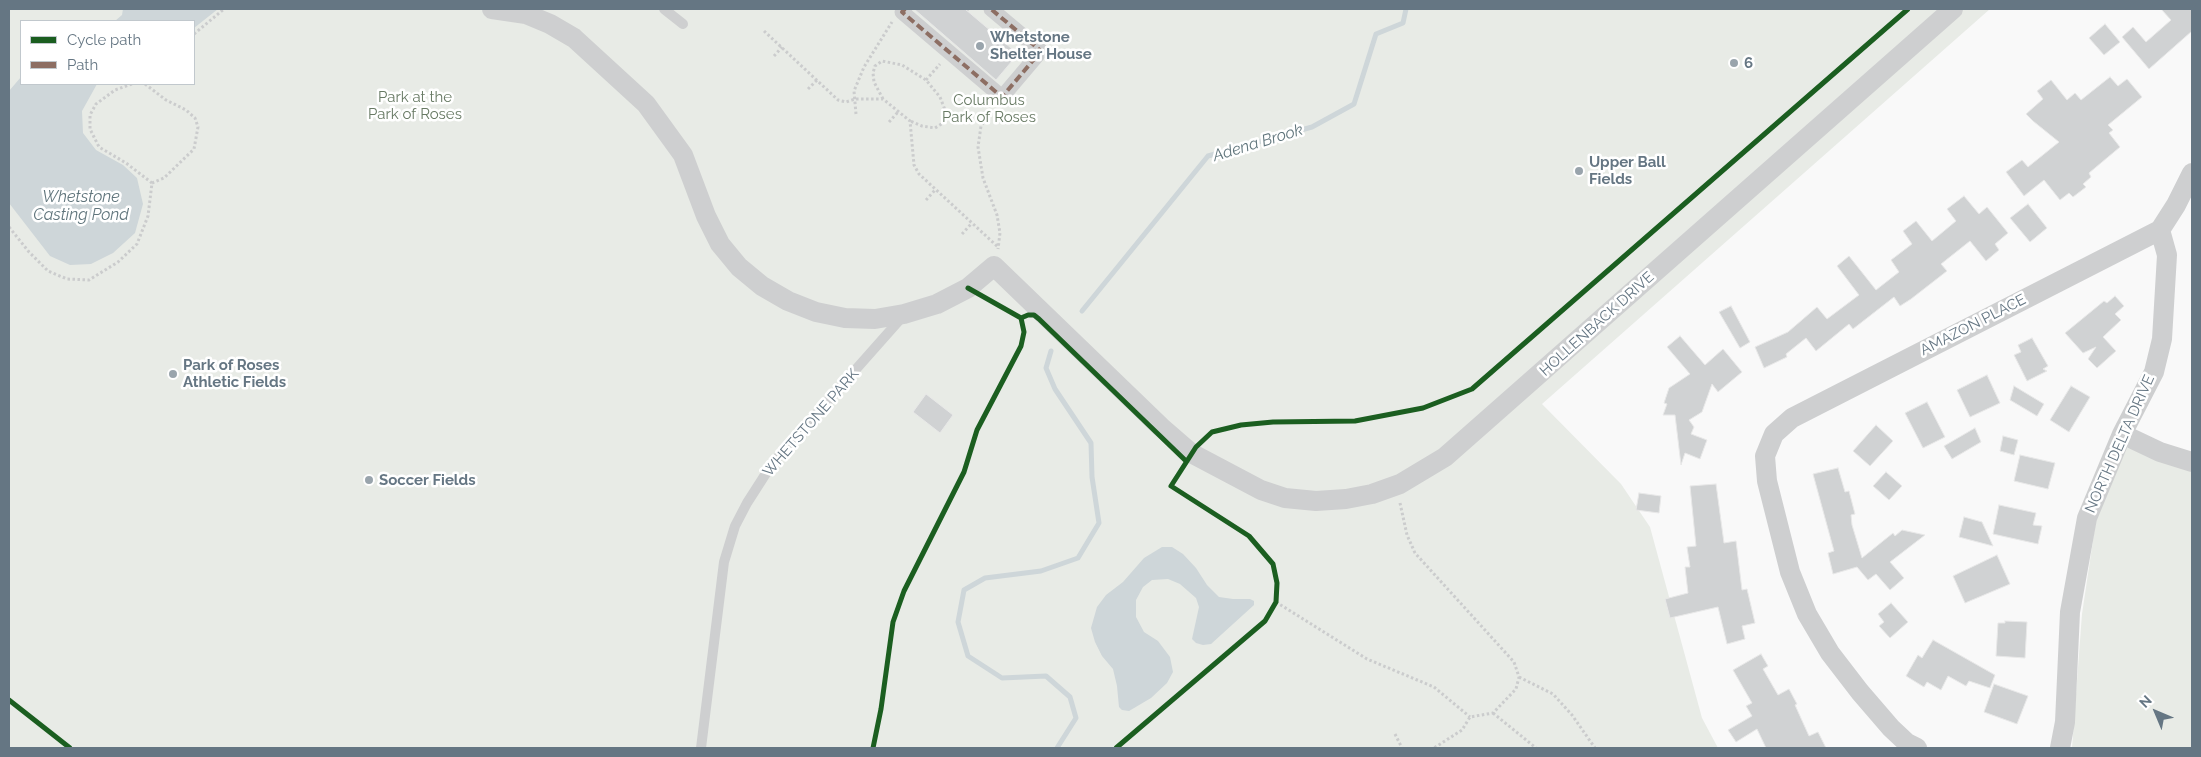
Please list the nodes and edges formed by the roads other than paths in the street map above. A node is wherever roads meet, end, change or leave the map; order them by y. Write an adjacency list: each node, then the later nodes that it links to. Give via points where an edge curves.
1 (504, 9): 9 (street, via 526,14 574,38 646,104 683,154 720,244 739,267 762,286 816,312 845,318 875,319)
2 (664, 9): 6 (lane)
3 (991, 9): 5 (street, via 1041,51 1002,97)
4 (1952, 9): 9 (street, HOLLENBACK DRIVE, via 1446,457 1396,485 1372,494 1346,500 1285,498 1243,482 1191,454 1051,320 996,256 968,288 937,304)
5 (903, 11)
6 (683, 24)
7 (2192, 174): 8 (street)
8 (2160, 230): 10 (street, NORTH DELTA DRIVE, via 2167,255 2162,339 2154,372); 13 (street, AMAZON PLACE, via 1792,418 1774,434 1765,456 1767,481 1790,572 1807,614 1830,653 1860,692 1901,738)
9 (904, 314): 12 (lane, WHETSTONE PARK, via 772,464 735,526 724,562)
10 (2122, 434): 11 (street, via 2160,452); 14 (street, NORTH DELTA DRIVE, via 2087,518 2070,612 2065,722)
11 (2192, 462)
12 (701, 748)
13 (1917, 748)
14 (2060, 748)

